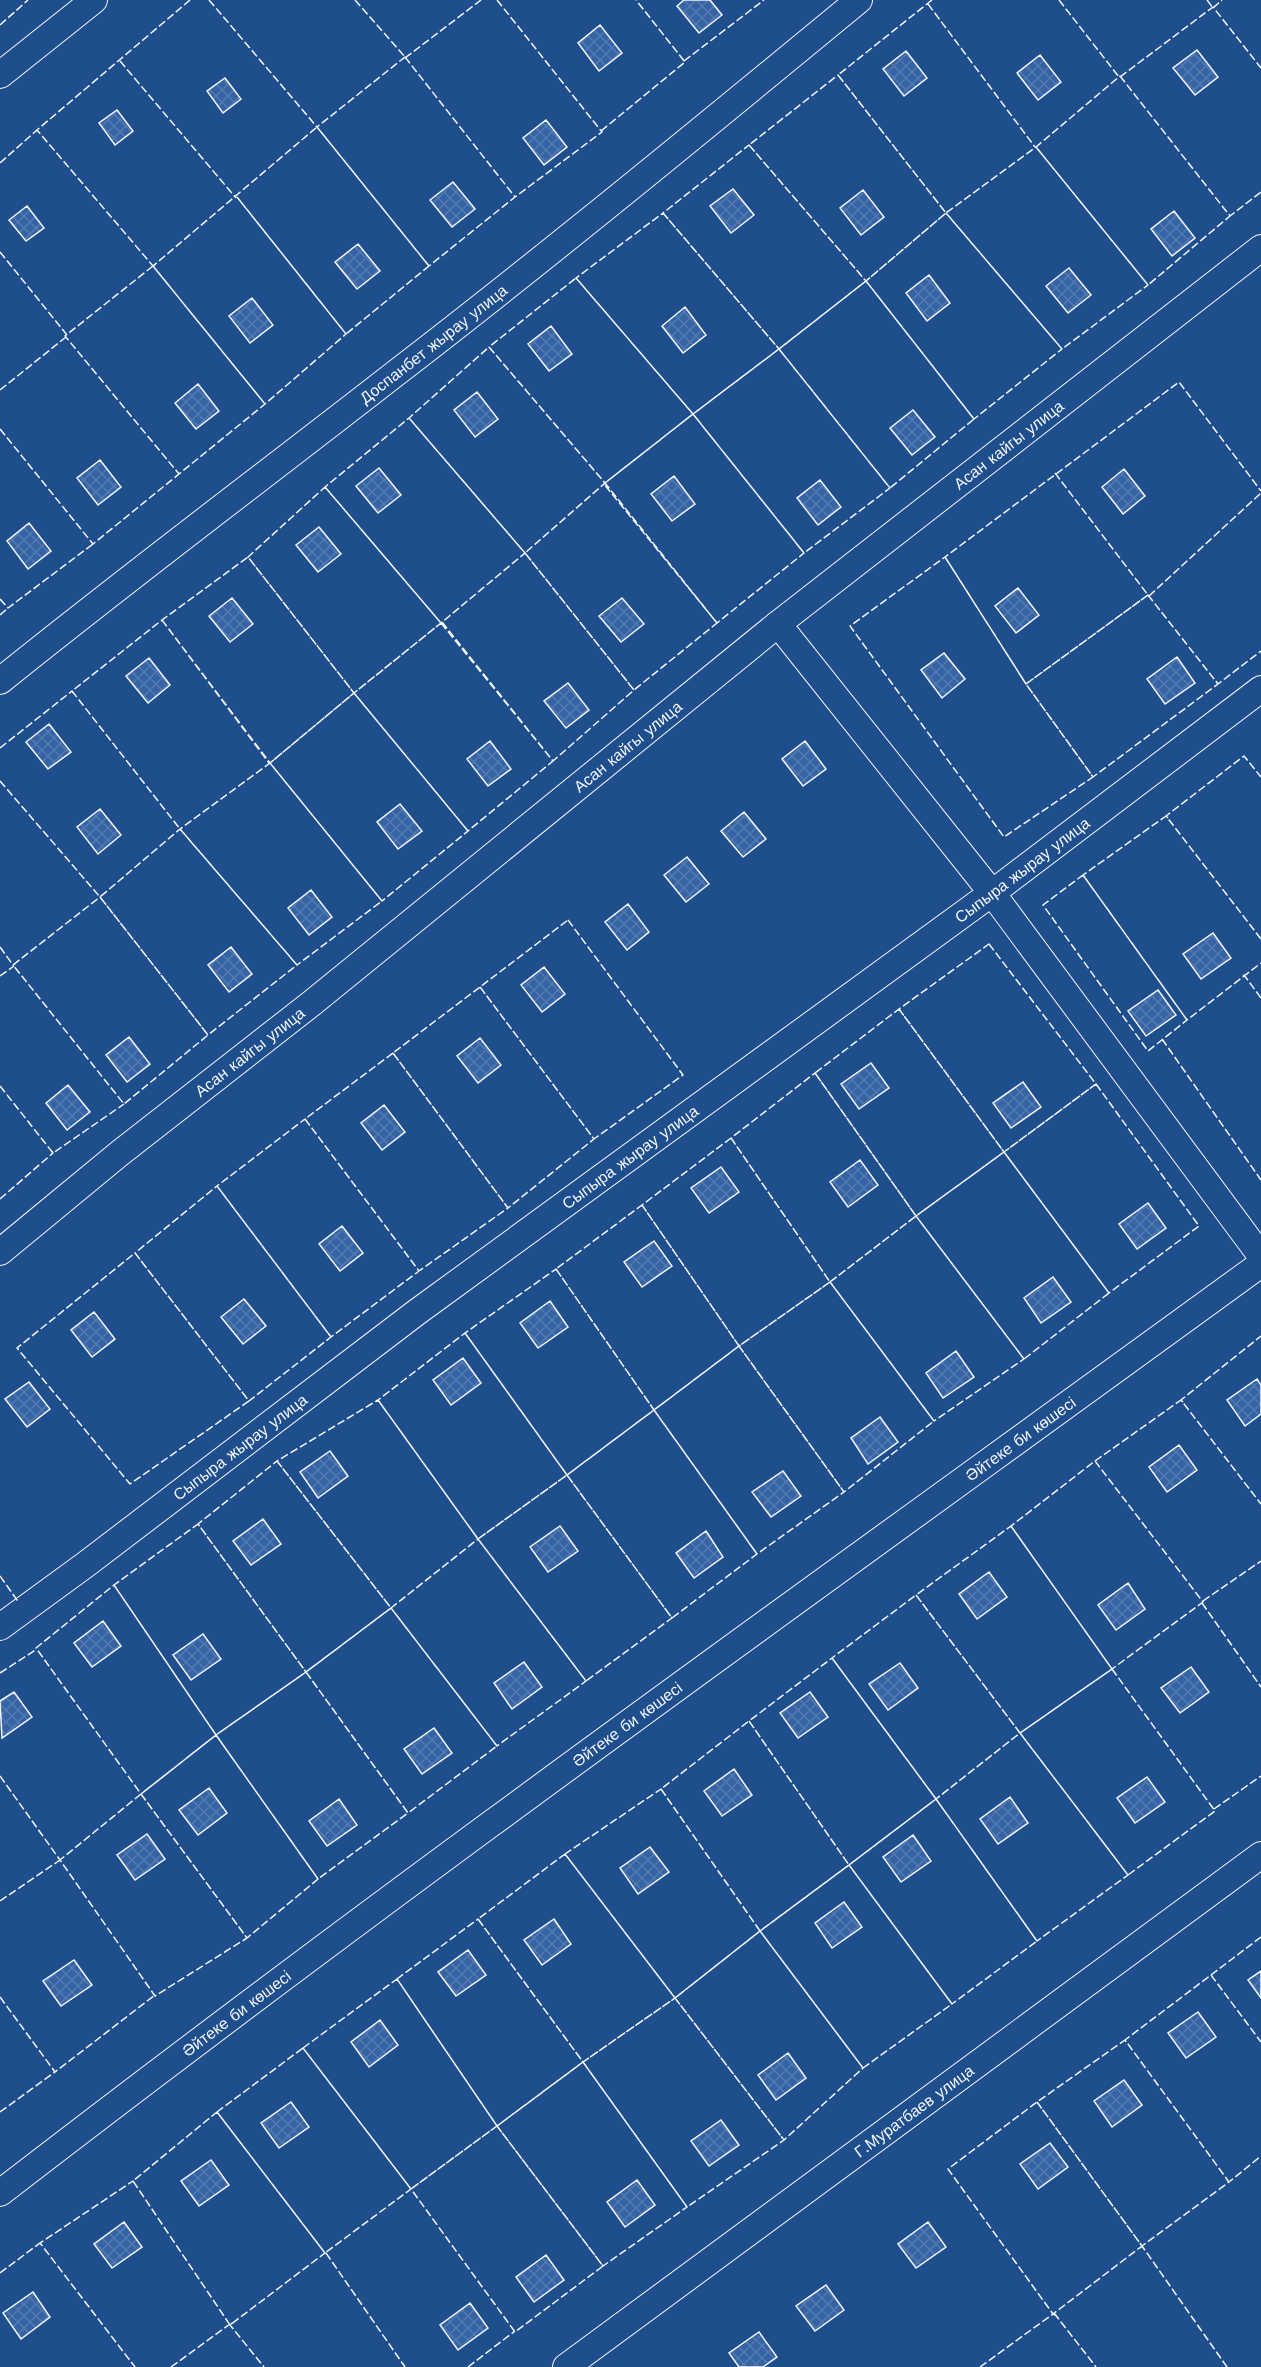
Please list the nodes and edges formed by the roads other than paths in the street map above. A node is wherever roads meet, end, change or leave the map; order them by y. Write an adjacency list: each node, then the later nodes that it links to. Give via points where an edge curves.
1 (94, 0): 3 (street)
2 (860, 0): 6 (street, Доспанбет жырау улица, via 632,187)
3 (0, 75)
4 (1261, 248): 5 (street, Асан кайгы улица)
5 (778, 624): 8 (street); 9 (street, Асан кайгы улица)
6 (0, 681)
7 (1261, 689): 8 (street, Сыпыра жырау улица)
8 (992, 893): 10 (street); 12 (street, Сыпыра жырау улица, via 417,1312)
9 (0, 1251)
10 (1261, 1256)
11 (1261, 1264): 14 (street, Әйтеке би көшесі, via 551,1779)
12 (0, 1627)
13 (1261, 1855): 15 (street, Г.Муратбаев улица)
14 (0, 2193)
15 (566, 2367)

